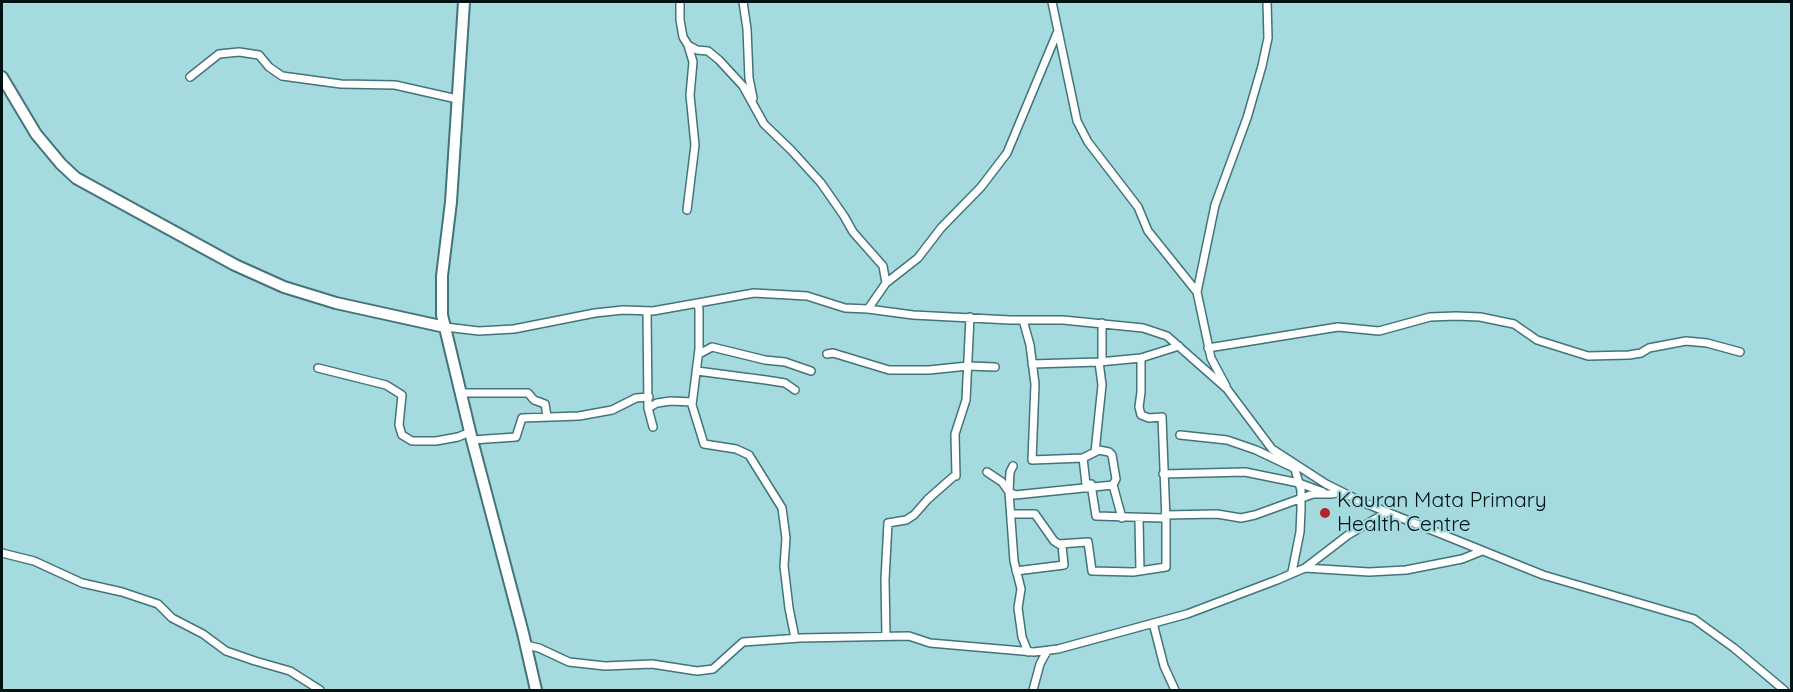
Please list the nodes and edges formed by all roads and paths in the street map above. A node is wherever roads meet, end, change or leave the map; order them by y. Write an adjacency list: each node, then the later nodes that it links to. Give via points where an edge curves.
1 (464, 2): 10 (street)
2 (680, 2): 7 (street, via 683,37)
3 (743, 2): 11 (street)
4 (1052, 2): 6 (street)
5 (1268, 2): 14 (street, via 1268,38 1262,66 1215,205)
6 (1058, 31): 13 (street, via 1007,153 918,258); 14 (street, via 1077,121 1088,142 1138,207 1148,231)
7 (688, 45): 11 (street, via 697,51 708,51 719,60); 12 (street, via 693,62 690,95 695,145)
8 (2, 77): 21 (street, via 36,134 76,178 235,265 284,287)
9 (190, 77): 10 (street, via 219,54 239,52 259,55 282,76 341,84 395,85)
10 (457, 99): 21 (street, via 442,276)
11 (753, 101): 13 (street, via 764,123 822,183 853,232 878,259)
12 (687, 210)
13 (886, 283): 16 (street)
14 (1197, 292): 23 (street)
15 (697, 303): 16 (street, via 754,294 784,294 845,308); 17 (street); 25 (street)
16 (868, 309): 18 (street)
17 (647, 311): 21 (street, via 595,313 514,329 479,331); 38 (street)
18 (970, 317): 19 (street); 30 (street)
19 (1023, 320): 20 (street); 29 (street)
20 (1102, 323): 22 (street, via 1143,328 1167,336); 28 (street)
21 (445, 327): 37 (street)
22 (1179, 346): 27 (street); 35 (street)
23 (1208, 348): 24 (street, via 1338,327 1379,331 1430,317 1456,316 1514,324 1537,340 1588,356 1629,355 1686,341); 35 (street)
24 (1740, 352)
25 (699, 354): 33 (street); 34 (street, via 712,347)
26 (827, 354): 30 (street, via 889,370)
27 (1141, 358): 28 (street); 50 (street, via 1142,392 1138,407 1141,415 1162,417)
28 (1100, 362): 29 (street); 45 (street, via 1102,385)
29 (1032, 364): 46 (street, via 1032,460)
30 (969, 366): 31 (street); 71 (street, via 966,400 955,434 954,477 914,515 888,523)
31 (995, 367)
32 (318, 369): 44 (street, via 386,385 402,395 399,425 402,435 412,441)
33 (697, 370): 36 (street, via 785,383); 39 (street)
34 (811, 371)
35 (1227, 389): 48 (street, via 1272,449)
36 (795, 390)
37 (461, 393): 41 (street, via 528,393 545,404); 44 (street)
38 (649, 397): 40 (street); 41 (street, via 636,398 612,410)
39 (692, 402): 40 (street, via 671,401); 72 (street, via 704,444 749,455 782,508 784,566)
40 (648, 408): 42 (street)
41 (546, 416): 44 (street, via 522,418 516,437)
42 (653, 427)
43 (1180, 435): 48 (street, via 1227,440)
44 (471, 436): 73 (street)
45 (1095, 452): 46 (street); 52 (street, via 1109,452 1112,456 1116,479)
46 (1083, 458): 53 (street, via 1086,484)
47 (1013, 466): 55 (street)
48 (1294, 466): 51 (street); 54 (street)
49 (987, 472): 55 (street)
50 (1163, 474): 51 (street, via 1245,472); 61 (street)
51 (1299, 483): 56 (street); 57 (street)
52 (1113, 485): 53 (street); 60 (street)
53 (1091, 486): 55 (street, via 1015,495); 60 (street, via 1096,516)
54 (1338, 490): 56 (street); 58 (street)
55 (1010, 492): 59 (street)
56 (1328, 494): 57 (street)
57 (1301, 498): 61 (street, via 1241,518 1217,514); 69 (street, via 1300,532)
58 (1387, 512): 64 (street); 66 (street, via 1348,535)
59 (1011, 514): 63 (street, via 1035,514); 67 (street)
60 (1122, 518): 62 (street)
61 (1166, 518): 62 (street); 68 (street, via 1166,567)
62 (1139, 519): 68 (street)
63 (1059, 544): 67 (street, via 1064,565); 68 (street, via 1088,542 1092,571)
64 (1482, 551): 66 (street, via 1406,570); 80 (street, via 1543,575 1694,619)
65 (2, 553): 76 (street, via 34,561 82,583 158,604 172,618 226,651 290,670)
66 (1305, 568): 69 (street)
67 (1016, 570): 75 (street, via 1021,589 1018,608 1022,637)
68 (1140, 571)
69 (1292, 572): 70 (street, via 1187,614)
70 (1153, 623): 74 (street); 79 (street)
71 (886, 636): 72 (street); 75 (street)
72 (795, 638): 73 (street, via 743,642 713,669 697,671 652,664 605,666 569,662)
73 (526, 645): 77 (street)
74 (1047, 651): 75 (street); 78 (street)
75 (1028, 652)
76 (320, 690)
77 (536, 690)
78 (1033, 690)
79 (1175, 690)
80 (1784, 690)

